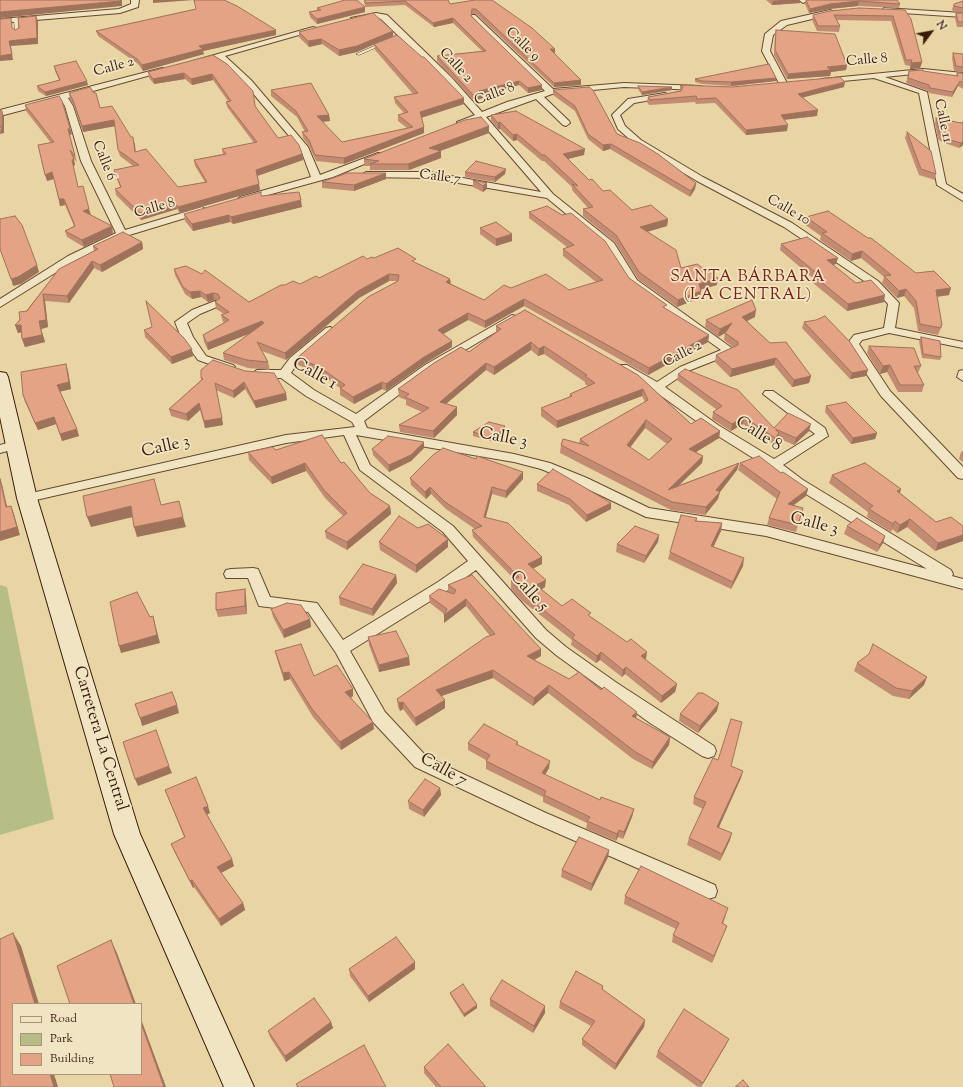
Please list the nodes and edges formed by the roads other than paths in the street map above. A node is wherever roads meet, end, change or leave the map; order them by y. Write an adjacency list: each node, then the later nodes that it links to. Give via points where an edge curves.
1 (135, 0): 8 (street, via 135,5 120,11)
2 (948, 6): 5 (street)
3 (882, 10): 5 (street)
4 (836, 11): 21 (street, via 784,24 769,34 766,52)
5 (943, 13): 6 (street)
6 (963, 15)
7 (475, 17): 24 (street, Calle 9)
8 (16, 20): 10 (street); 12 (lane)
9 (350, 20): 28 (street, Calle 2, via 376,15 384,17 400,37 448,79)
10 (0, 21)
11 (327, 26): 15 (street)
12 (17, 33)
13 (385, 43): 14 (lane)
14 (358, 54)
15 (220, 55): 16 (street); 33 (street, via 248,82 305,149)
16 (190, 63)
17 (175, 67): 26 (street, Calle 2)
18 (963, 74): 19 (street, Calle 8, via 923,71)
19 (870, 75): 20 (street, Calle 8); 35 (street, Calle 11, via 922,92 942,185)
20 (815, 81)
21 (784, 85)
22 (690, 88): 23 (street, Calle 8); 24 (street, Calle 8, via 624,85); 43 (street, Calle 10, via 682,92 631,101 616,115 620,127 638,142 700,179 788,226 874,283 894,304)
23 (704, 88)
24 (551, 92): 25 (street, Calle 8)
25 (538, 96): 28 (street, Calle 8); 29 (street)
26 (63, 97): 27 (street, Calle 2); 38 (street, Calle 6, via 69,106 86,161)
27 (0, 112)
28 (480, 116): 30 (street, Calle 8); 34 (street, Calle 2)
29 (566, 123)
30 (452, 128)
31 (387, 152): 32 (street)
32 (330, 175): 33 (street); 34 (street, Calle 7, via 429,175)
33 (316, 178): 36 (street)
34 (550, 196): 50 (street, Calle 2, via 610,246 633,282 730,351 684,369)
35 (963, 198)
36 (233, 202)
37 (210, 208): 38 (street, Calle 8)
38 (122, 234): 39 (street, Calle 8, via 72,258)
39 (0, 304)
40 (215, 304): 46 (street, Calle 1, via 181,322 187,337 202,358 243,371 268,375)
41 (525, 310): 52 (street, via 429,367)
42 (341, 321): 46 (street, via 294,360)
43 (890, 330): 44 (street); 55 (street, via 858,336 853,344 885,393)
44 (963, 344)
45 (611, 360): 50 (street, Calle 8)
46 (284, 374): 52 (street, Calle 1)
47 (963, 374): 49 (street)
48 (0, 377): 53 (street, Carretera La Central)
49 (963, 377)
50 (657, 387): 54 (street, Calle 8, via 714,428)
51 (769, 394): 54 (street, via 822,431 822,436)
52 (356, 427): 56 (street, Calle 3, via 286,440); 57 (street, Calle 5, via 365,467 448,529); 59 (street, Calle 3, via 545,466 646,512 766,531)
53 (7, 447): 56 (street, Carretera La Central)
54 (774, 465): 59 (street, Calle 8, via 798,483)
55 (963, 475)
56 (27, 498): 63 (street, Carretera La Central, via 127,834)
57 (477, 562): 60 (street); 61 (street, Calle 5, via 541,634 561,651)
58 (231, 574): 60 (street, Calle 7, via 253,573 264,602 312,607)
59 (961, 583)
60 (341, 650): 62 (street, Calle 7, via 379,717 421,762 540,818)
61 (708, 751)
62 (708, 891)
63 (239, 1087)

